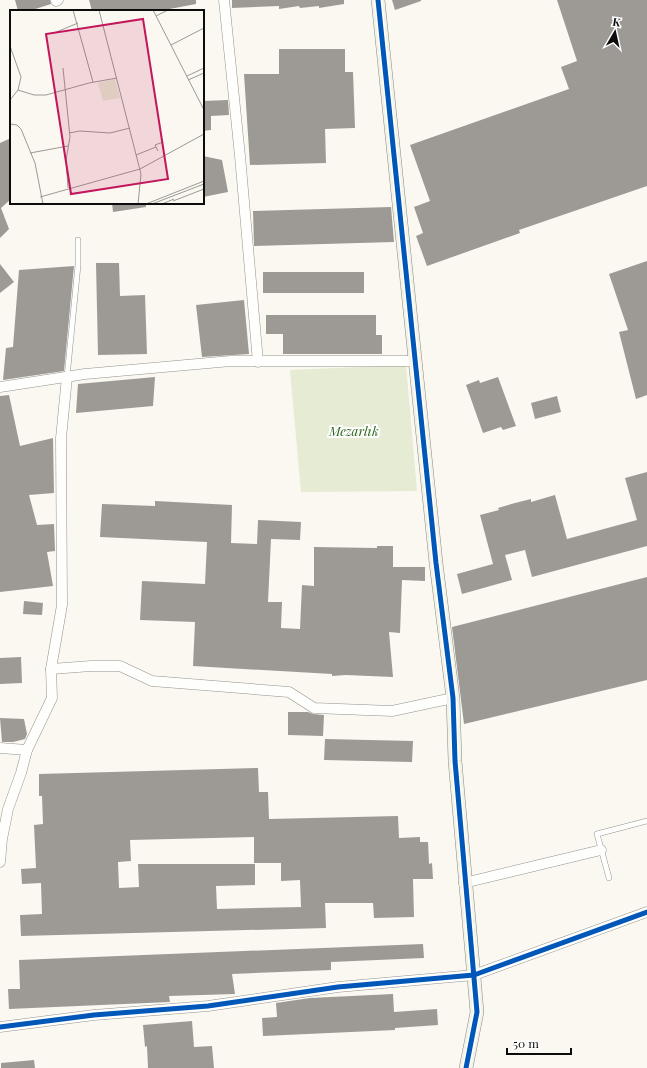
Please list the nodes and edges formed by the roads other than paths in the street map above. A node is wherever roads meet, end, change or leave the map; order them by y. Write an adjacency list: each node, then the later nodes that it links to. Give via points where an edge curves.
1 (224, 0): 5 (street)
2 (378, 0): 4 (street)
3 (78, 240): 6 (lane, via 78,265)
4 (415, 361): 5 (street); 9 (street)
5 (258, 362): 6 (street, via 230,361)
6 (67, 377): 7 (street); 8 (street, via 61,438 62,605)
7 (0, 387)
8 (51, 670): 9 (street, via 120,666 152,681 289,692 314,708 392,711); 11 (street, via 52,698)
9 (453, 698): 16 (street)
10 (0, 748): 11 (street)
11 (27, 750): 14 (street, via 8,809)
12 (647, 821): 13 (lane, via 597,834)
13 (601, 850): 15 (lane); 16 (street)
14 (0, 862)
15 (609, 878)
16 (464, 883): 18 (street)
17 (647, 912): 18 (street)
18 (474, 975): 19 (street, via 338,987 208,1006 94,1015); 20 (street, via 477,1012)
19 (0, 1027)
20 (466, 1068)

